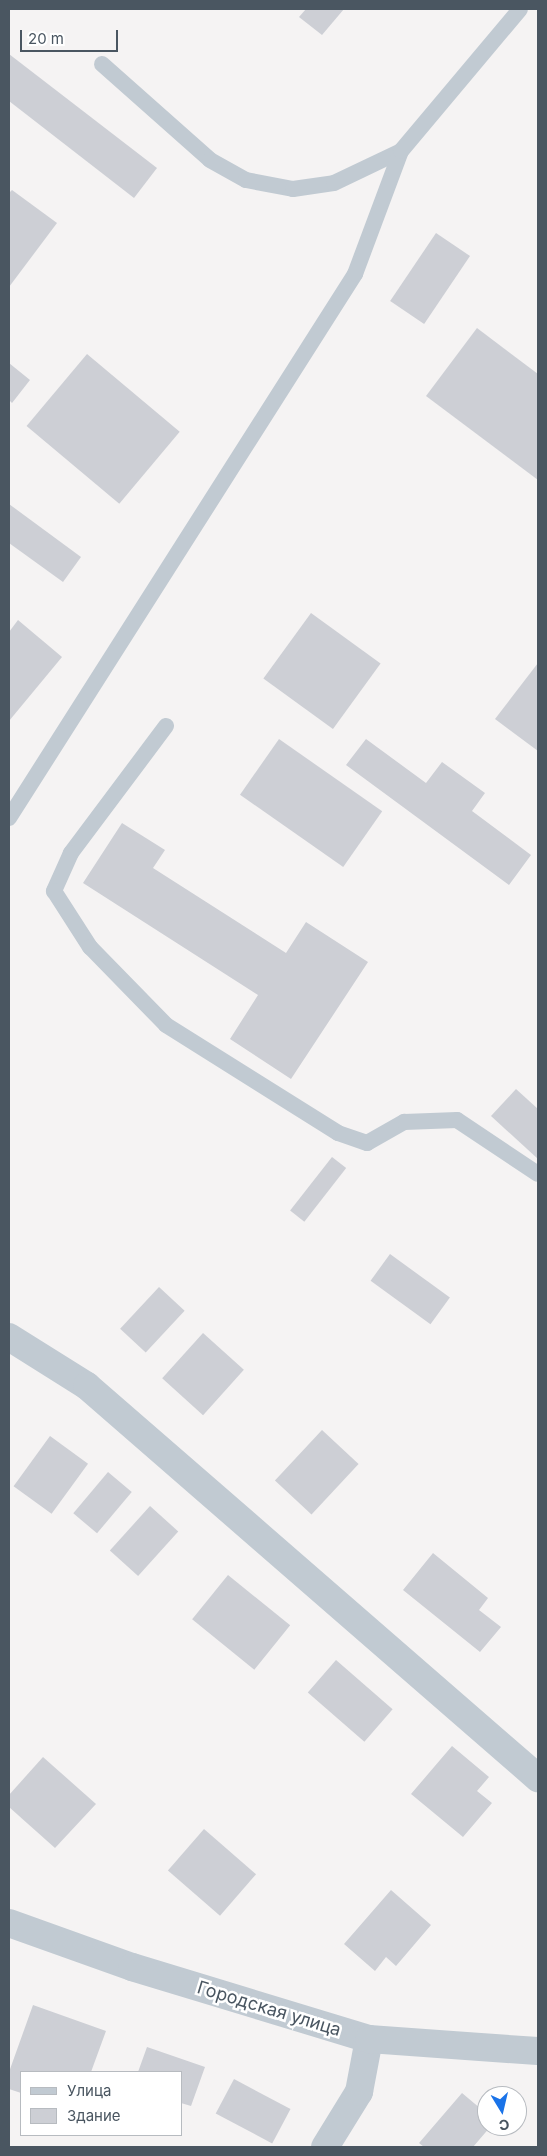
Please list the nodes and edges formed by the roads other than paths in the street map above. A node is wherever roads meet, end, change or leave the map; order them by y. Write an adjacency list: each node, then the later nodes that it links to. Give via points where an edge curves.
1 (520, 9): 3 (lane)
2 (102, 64): 3 (lane, via 210,160 246,180 293,189 334,183)
3 (401, 151): 5 (lane, via 355,274)
4 (166, 726): 6 (lane, via 72,853 54,892 90,947 166,1025 338,1133 368,1143 404,1122 457,1120)
5 (9, 818)
6 (538, 1174)
7 (9, 1337): 8 (street, via 87,1386)
8 (538, 1778)
9 (9, 1923): 10 (street, Городская улица, via 132,1967)
10 (368, 2039): 11 (street, Городская улица); 12 (street, via 359,2092)
11 (538, 2051)
12 (325, 2147)

